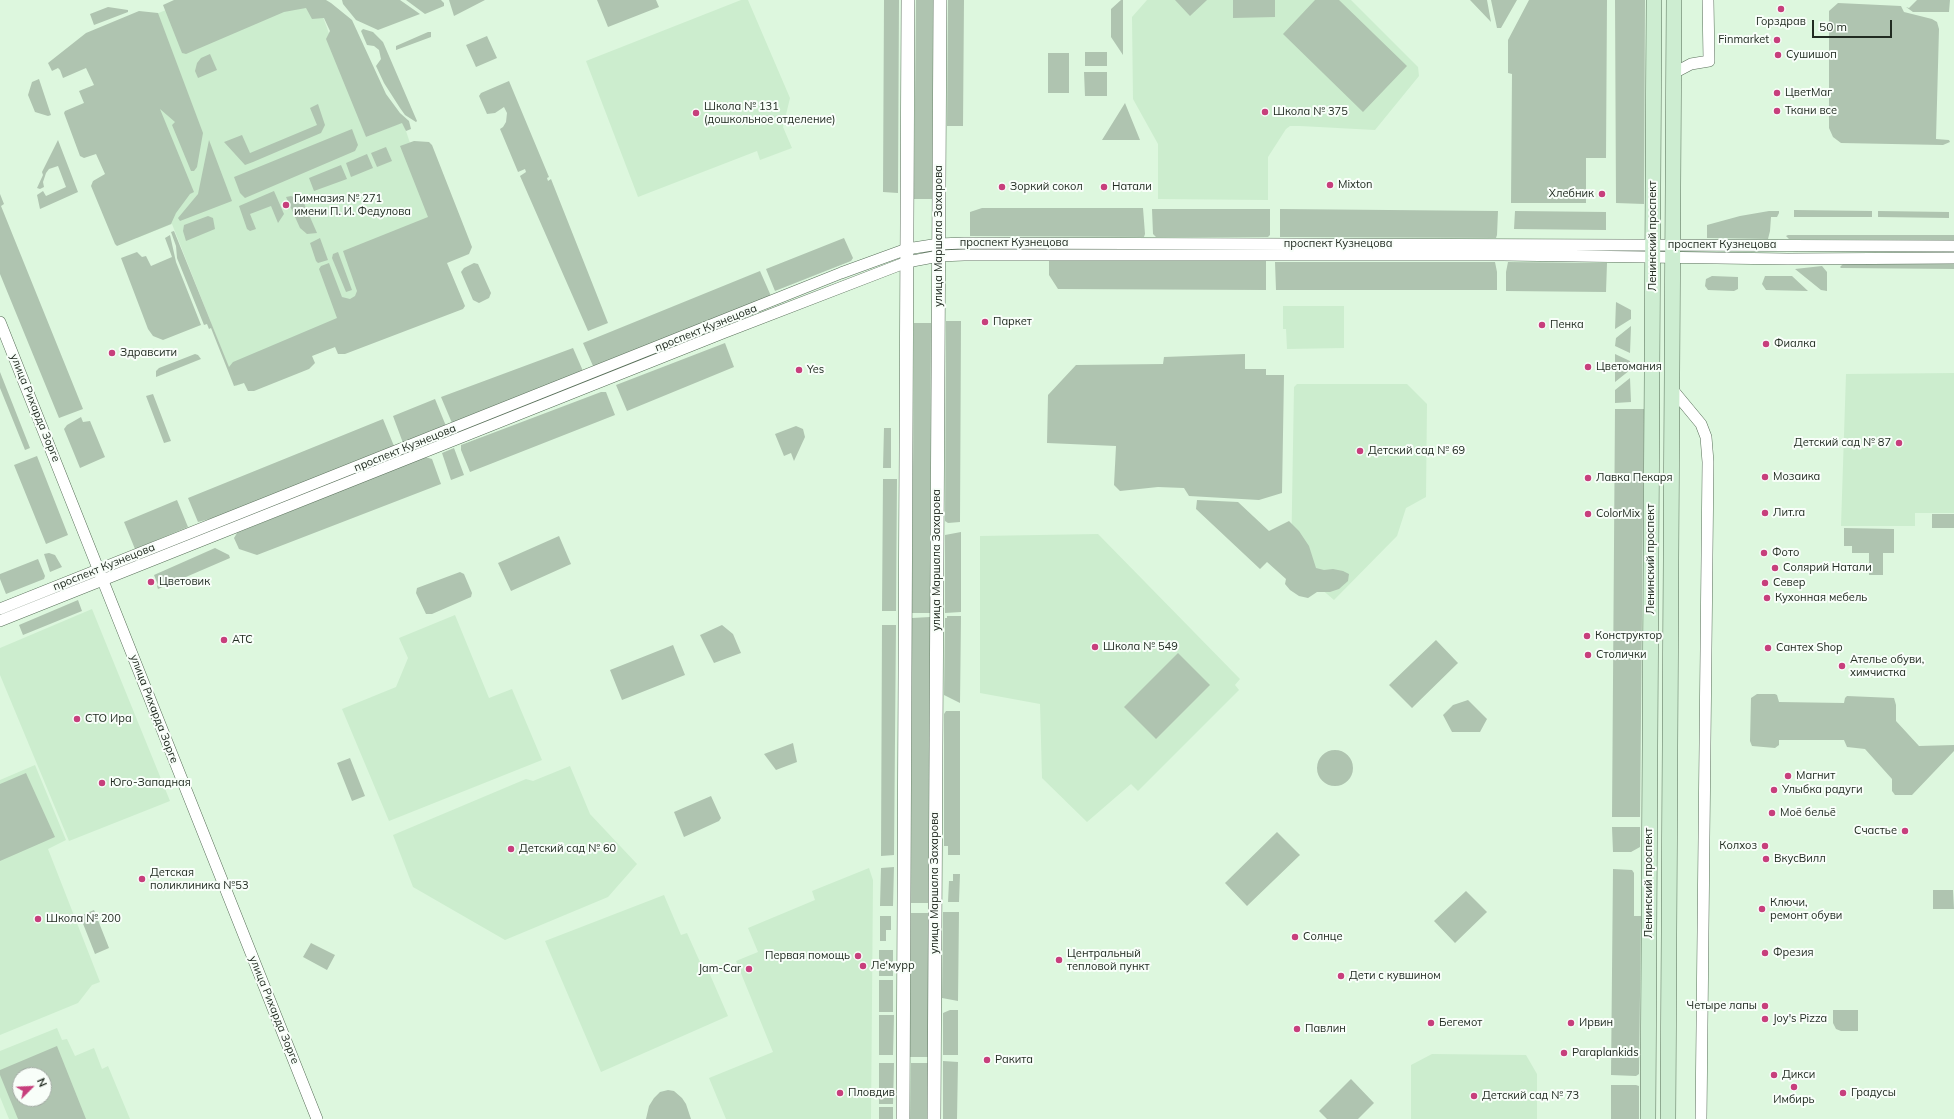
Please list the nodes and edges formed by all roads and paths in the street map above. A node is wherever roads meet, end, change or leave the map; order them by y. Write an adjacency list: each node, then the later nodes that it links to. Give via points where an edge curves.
1 (908, 0): 11 (street)
2 (940, 0): 8 (street, улица Маршала Захарова)
3 (1654, 0): 9 (main road, Ленинский проспект)
4 (1674, 0): 6 (main road, Ленинский проспект)
5 (1708, 0): 6 (street, via 1709,61 1691,64)
6 (1674, 73): 10 (main road, Ленинский проспект)
7 (1954, 246): 10 (street, проспект Кузнецова)
8 (939, 250): 9 (street, проспект Кузнецова); 11 (street, проспект Кузнецова); 21 (street, улица Маршала Захарова)
9 (1653, 251): 10 (street, проспект Кузнецова); 22 (main road, Ленинский проспект)
10 (1673, 251): 12 (street, проспект Кузнецова); 14 (main road, Ленинский проспект)
11 (907, 256): 15 (street, проспект Кузнецова, via 841,274); 16 (street, проспект Кузнецова, via 722,333); 20 (street)
12 (1954, 258)
13 (0, 322): 15 (street, улица Рихарда Зорге)
14 (1672, 389): 23 (main road, Ленинский проспект); 24 (street, via 1701,424 1706,437 1708,462)
15 (99, 569): 16 (street, улица Рихарда Зорге); 17 (street, проспект Кузнецова)
16 (103, 580): 18 (street, проспект Кузнецова); 19 (street, улица Рихарда Зорге)
17 (0, 609)
18 (0, 621)
19 (317, 1119)
20 (903, 1119)
21 (934, 1119)
22 (1648, 1119)
23 (1668, 1119)
24 (1701, 1119)

